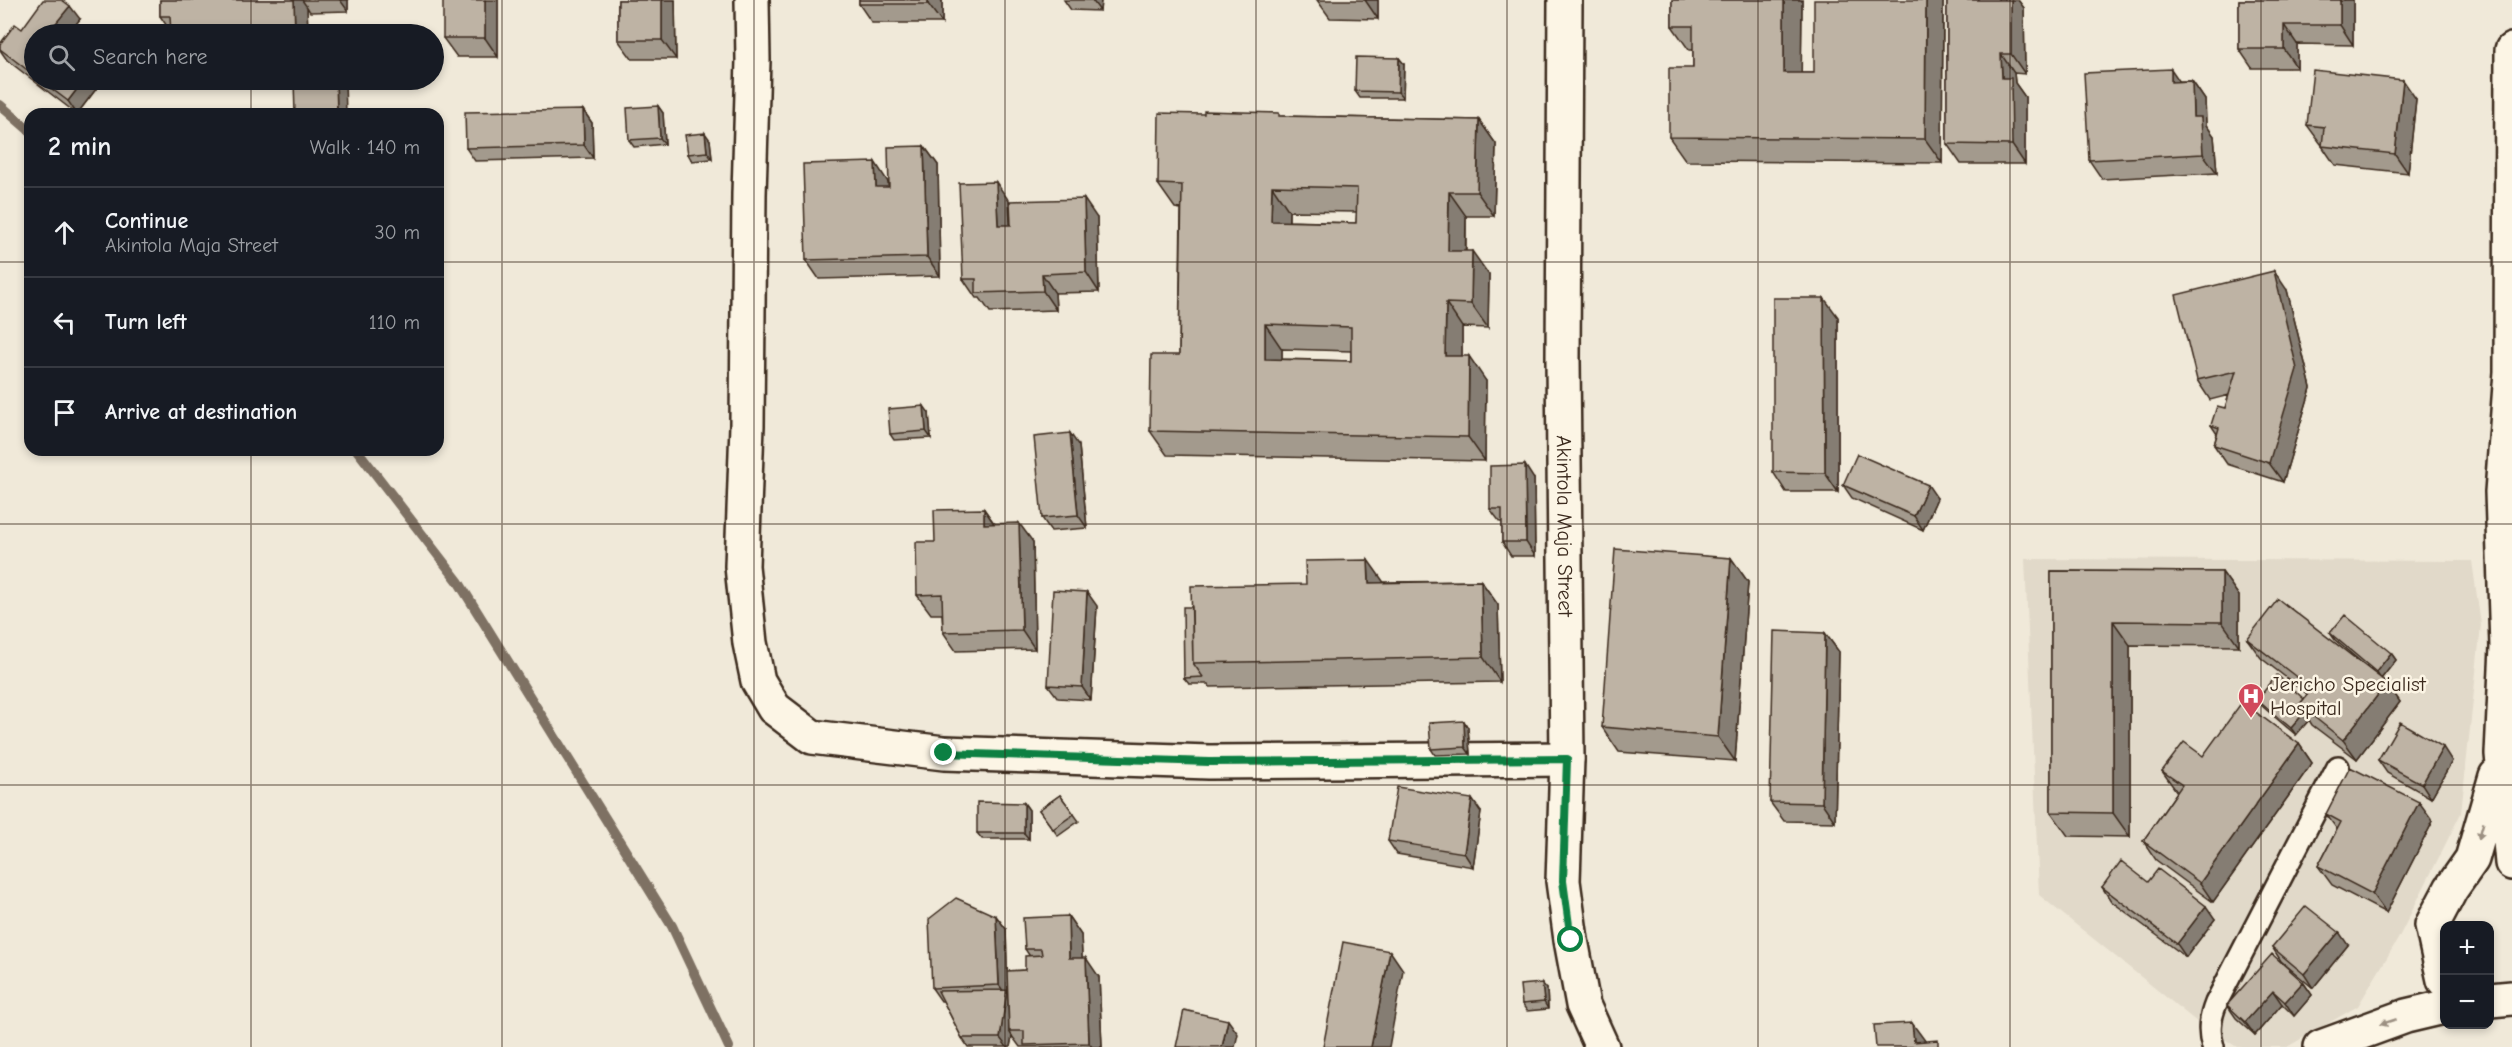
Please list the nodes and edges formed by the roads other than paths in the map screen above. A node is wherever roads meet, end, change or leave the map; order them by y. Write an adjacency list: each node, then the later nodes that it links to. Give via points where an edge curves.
1 (752, 0): 5 (street, via 742,566 758,681 774,708 812,737 944,753 1209,762)
2 (1565, 0): 5 (street, Akintola Maja Street)
3 (2512, 50): 4 (street, via 2511,372 2502,492 2508,647)
4 (2502, 754): 7 (street); 8 (street, one-way to 8, via 2472,859 2432,926)
5 (1567, 759): 12 (street, Akintola Maja Street, via 1563,881 1583,1005)
6 (2338, 767): 13 (lane, via 2216,1003 2210,1025)
7 (2512, 863)
8 (2444, 975)
9 (2512, 998): 10 (street)
10 (2494, 1000)
11 (2440, 1008): 14 (street, one-way to 14, via 2384,1023)
12 (1602, 1047)
13 (2213, 1047)
14 (2321, 1047)

